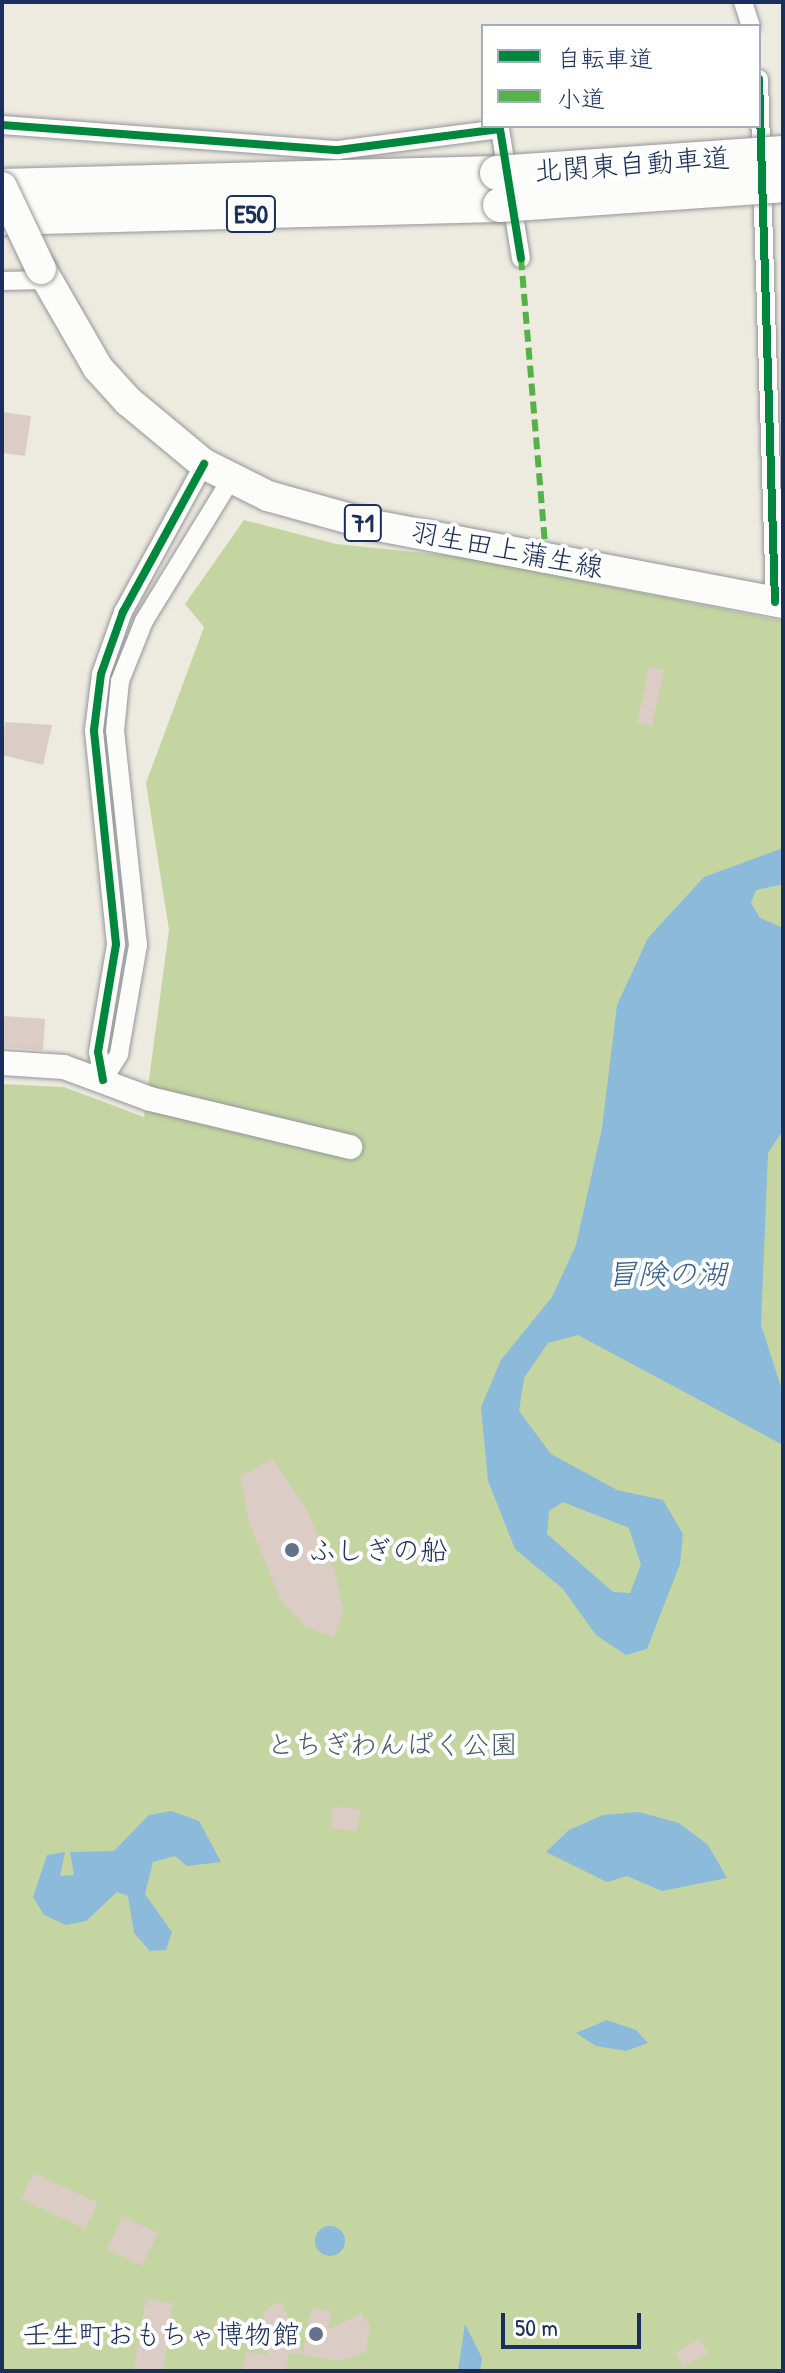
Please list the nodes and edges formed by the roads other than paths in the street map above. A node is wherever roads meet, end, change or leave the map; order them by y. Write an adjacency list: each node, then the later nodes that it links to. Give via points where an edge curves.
1 (743, 2): 2 (street)
2 (750, 24)
3 (2, 125): 10 (street, via 338,150 500,129)
4 (761, 128): 15 (street)
5 (783, 153): 8 (highway, 北関東自動車道 / E50, bridge)
6 (783, 185): 8 (highway, 北関東自動車道 / E50, bridge)
7 (2, 186): 8 (highway, 北関東自動車道 / E50); 11 (main road, 羽生田上蒲生線 / 71, bridge)
8 (498, 189): 9 (highway, 北関東自動車道 / E50)
9 (2, 218)
10 (521, 258)
11 (44, 274): 12 (street); 13 (main road, 羽生田上蒲生線 / 71, via 98,368)
12 (2, 281)
13 (204, 464): 14 (main road, 羽生田上蒲生線 / 71); 17 (street, via 123,612 101,674 94,730 116,944 98,1052)
14 (231, 479): 15 (main road, 羽生田上蒲生線 / 71, via 319,513); 17 (street, via 144,621 120,681 115,731 138,945 119,1054)
15 (779, 602)
16 (2, 1063): 17 (street, via 64,1067)
17 (103, 1080): 18 (street, via 150,1099)
18 (350, 1147)

